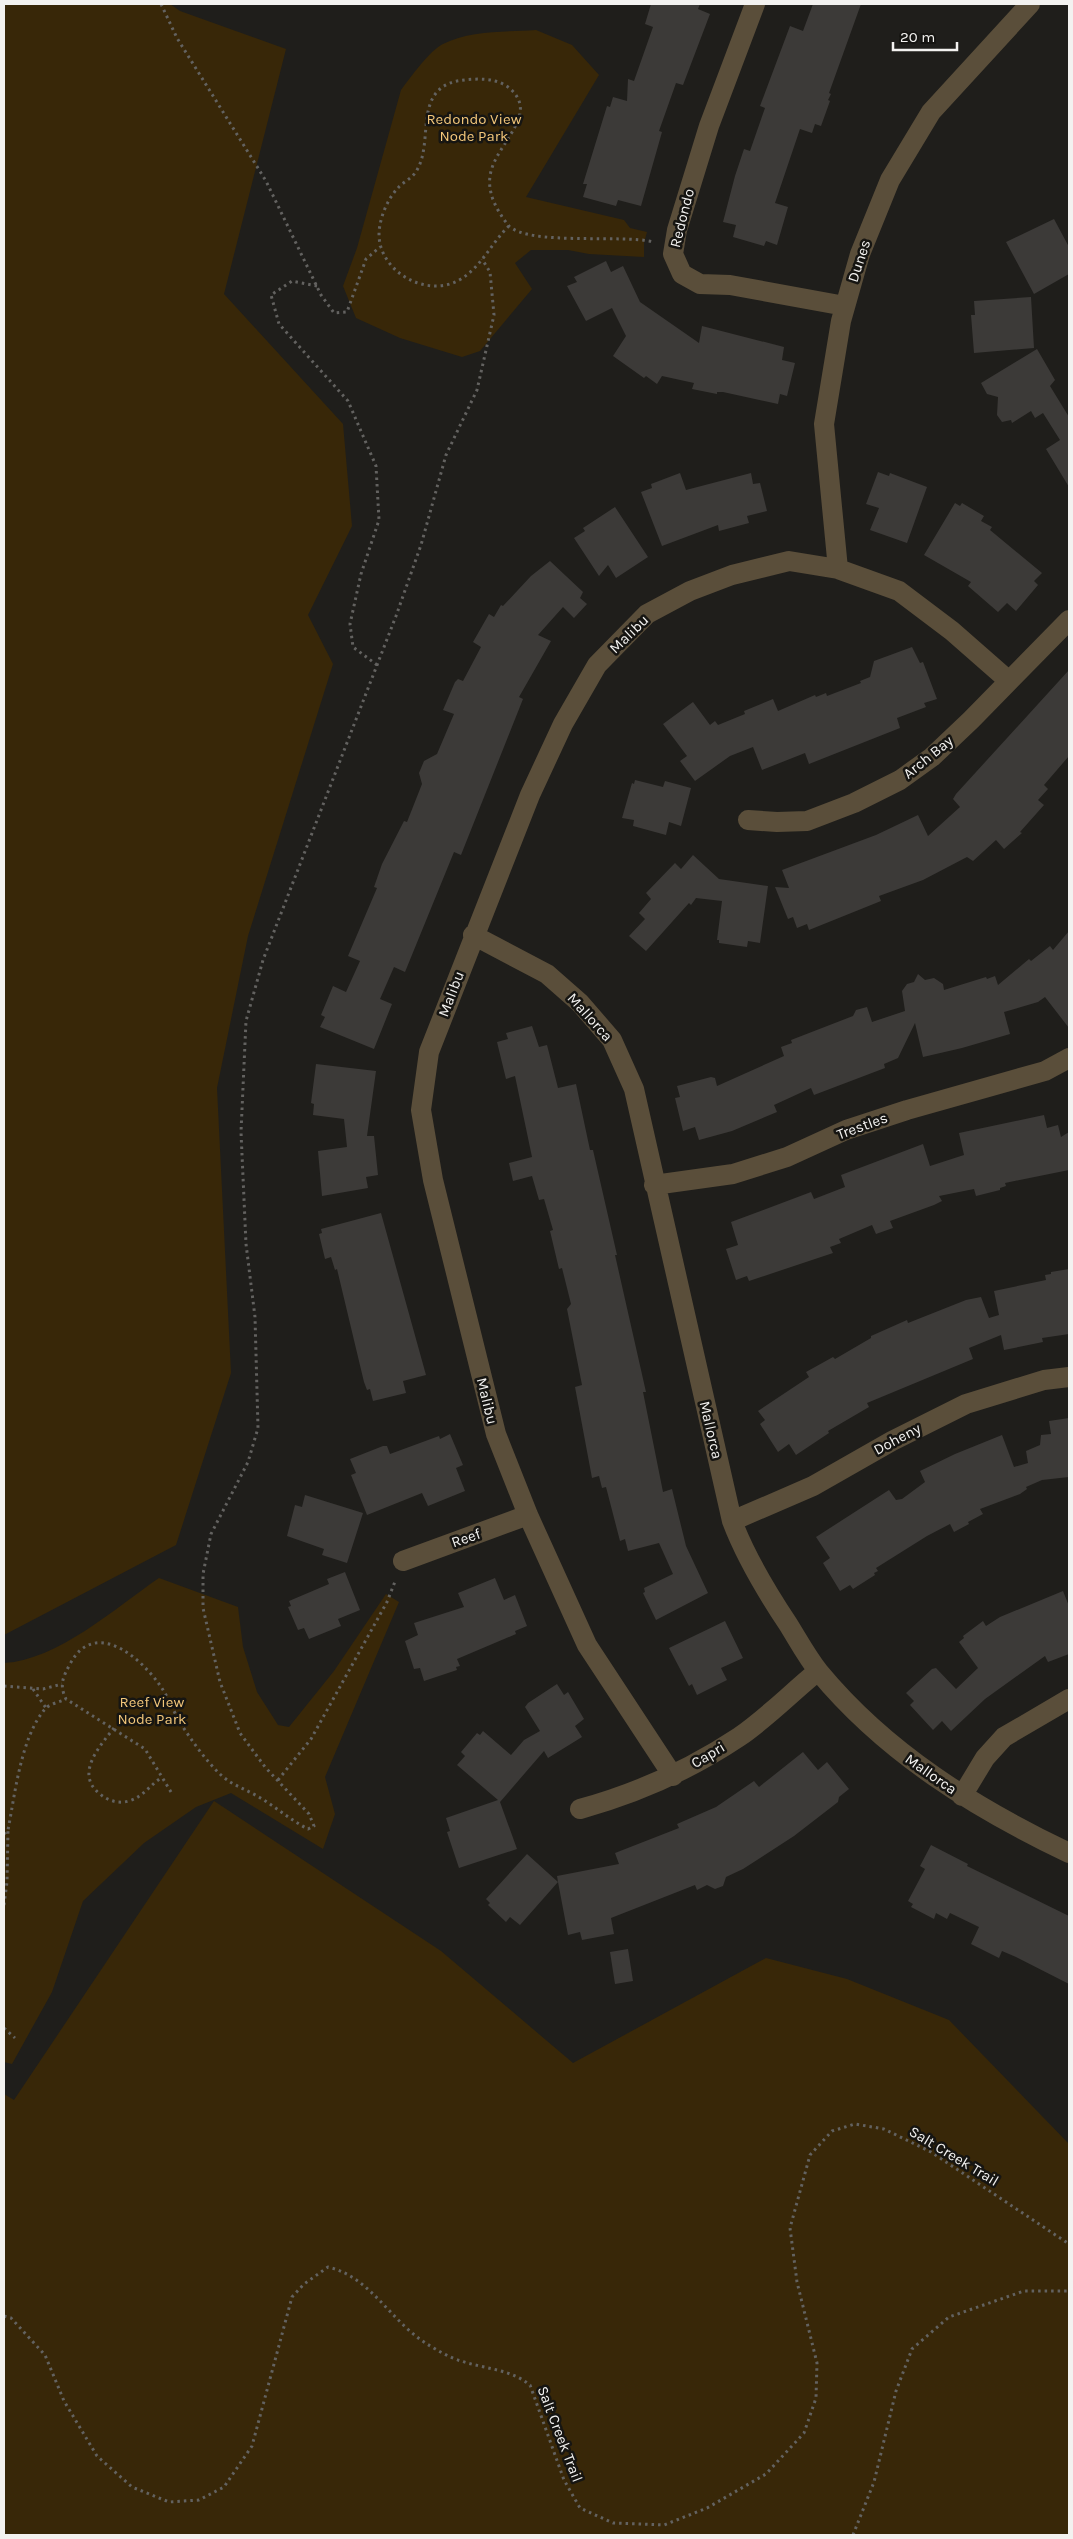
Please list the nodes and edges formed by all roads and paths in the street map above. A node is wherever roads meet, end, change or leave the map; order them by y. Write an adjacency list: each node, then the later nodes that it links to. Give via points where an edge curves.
1 (161, 4): 8 (path, via 177,38 266,181)
2 (755, 4): 6 (street, Redondo, via 709,126)
3 (1030, 4): 9 (street, Dunes, via 922,127 890,180 860,254)
4 (510, 226): 5 (path, via 491,194 489,182 499,152 520,116 520,103 510,88 496,81 462,80 447,84 434,95 429,105 423,158 417,172 397,188 387,206 379,226); 6 (path, via 534,234 640,239); 7 (path)
5 (380, 247): 7 (path, via 406,280 435,287 462,278); 8 (path, via 366,259 347,312 334,313)
6 (674, 247): 9 (street, Redondo, via 673,254 682,274 700,284 730,285)
7 (482, 259): 12 (path, via 490,272 494,315 480,381 446,456 421,544)
8 (317, 286): 12 (path, via 292,281 271,295 279,324 348,401 376,466 379,520 361,574 350,624 353,647)
9 (845, 306): 10 (street, Dunes, via 824,424)
10 (838, 569): 13 (street, Malibu, via 899,591 952,631); 15 (street, Malibu, via 789,561 732,575 690,591 640,620 597,665 563,724)
11 (1069, 620): 13 (street, Arch Bay)
12 (377, 665): 32 (path, via 263,960 246,1021 241,1132 246,1244 255,1318 258,1428 248,1462 210,1534 203,1574 203,1608 220,1682 240,1733)
13 (1009, 681): 14 (street, Arch Bay, via 932,757 900,780 807,821)
14 (748, 820)
15 (473, 935): 17 (street, Mallorca, via 547,974 580,1003 612,1040 634,1089); 19 (street, Malibu, via 429,1052 421,1110 433,1180 496,1434)
16 (1069, 1058): 17 (street, Trestles, via 1046,1071 846,1130 787,1157 733,1174)
17 (654, 1185): 20 (street, Mallorca)
18 (1069, 1376): 20 (street, Doheny, via 1044,1380 966,1404 813,1486)
19 (528, 1515): 21 (street, Reef); 30 (street, Malibu, via 586,1646)
20 (732, 1520): 22 (street, Mallorca, via 744,1551 773,1602)
21 (403, 1561): 32 (path, via 387,1602 312,1739)
22 (818, 1671): 30 (street, Capri, via 740,1736); 34 (street, Mallorca, via 859,1716 907,1758)
23 (62, 1684): 25 (path); 26 (path); 32 (path, via 76,1653 89,1643 104,1641 122,1650 139,1661 159,1684 181,1724 220,1774 290,1820 308,1829 314,1826 309,1814)
24 (4, 1686): 25 (path)
25 (33, 1688): 28 (path)
26 (66, 1699): 28 (path); 29 (path)
27 (1069, 1699): 34 (street, via 1004,1736 985,1758)
28 (46, 1708): 36 (path, via 22,1760)
29 (114, 1728): 31 (path, via 145,1749); 31 (path, via 91,1761 88,1776 94,1790 116,1802 130,1801)
30 (673, 1776): 35 (street, Capri, via 625,1797)
31 (161, 1778): 33 (path)
32 (278, 1780)
33 (171, 1792)
34 (962, 1796): 38 (street, Mallorca)
35 (580, 1810)
36 (8, 1830): 37 (path); 40 (path)
37 (4, 1834)
38 (1069, 1853)
39 (4, 1860): 40 (path)
40 (8, 1865): 41 (path)
41 (4, 1905)
42 (4, 2028): 43 (path)
43 (11, 2035): 44 (path); 45 (path)
44 (4, 2036)
45 (15, 2038)
46 (1069, 2244): 48 (path, Salt Creek Trail, via 931,2152 884,2128 856,2124 832,2130 810,2155 790,2228 797,2282 817,2363 816,2398 804,2433 766,2474 707,2508 664,2525 613,2523 580,2508 564,2480 530,2385 518,2376 460,2361 426,2343 396,2319 375,2294 345,2271 328,2267 292,2297 252,2446 224,2487 199,2500 169,2502 132,2488 97,2456 64,2401 45,2355 11,2318)
47 (1069, 2291): 49 (path, via 1024,2291 948,2318 912,2349 896,2391 874,2482)
48 (4, 2316)
49 (853, 2535)

